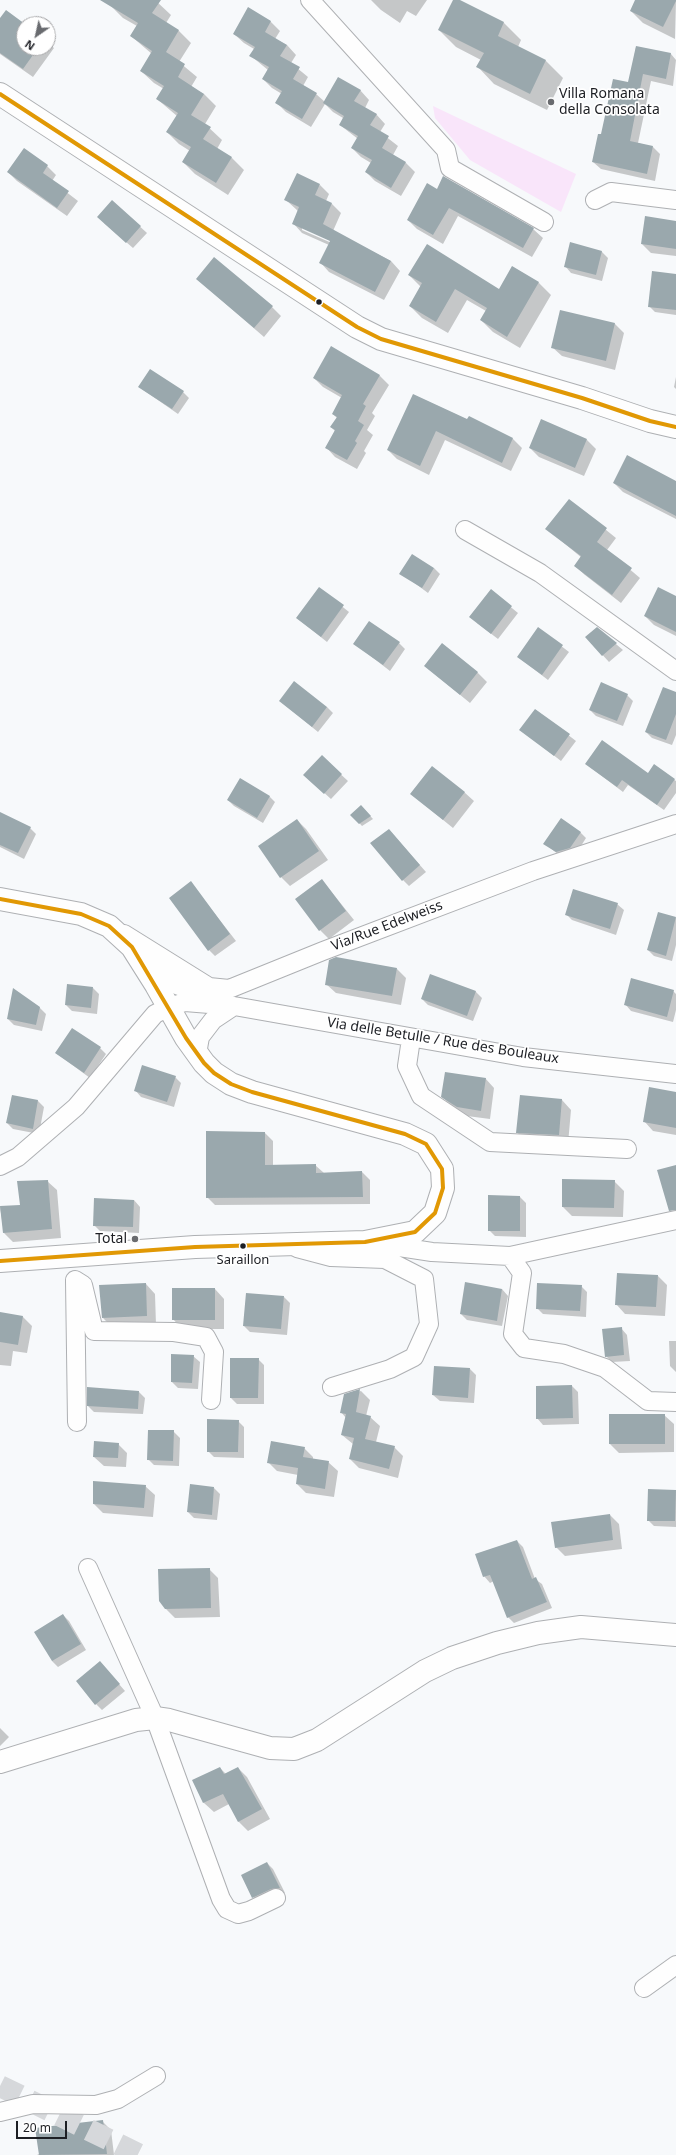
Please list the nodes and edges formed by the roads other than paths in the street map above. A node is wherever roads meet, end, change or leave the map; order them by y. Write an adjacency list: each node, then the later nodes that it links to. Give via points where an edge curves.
1 (310, 0): 5 (street, via 446,150 450,168)
2 (0, 94): 6 (main road, via 318,303 381,339)
3 (595, 200): 4 (street, via 611,192)
4 (676, 200)
5 (544, 222)
6 (676, 427)
7 (465, 530): 8 (street, via 540,573)
8 (676, 671)
9 (676, 824): 11 (street, Via/Rue Edelweiss, via 533,871 229,989 209,987)
10 (0, 899): 11 (main road, via 81,914)
11 (109, 926): 12 (main road, via 132,948)
12 (145, 966): 13 (street, via 174,984); 14 (main road)
13 (234, 1006): 14 (street, via 185,1002); 15 (street, Via delle Betulle / Rue des Bouleaux); 16 (street, via 213,1020 200,1037)
14 (169, 1007): 16 (main road); 19 (street, via 155,1014 76,1107 18,1157)
15 (411, 1039): 17 (street, Via delle Betulle / Rue des Bouleaux, via 523,1057); 18 (street, via 407,1066 421,1096 490,1142)
16 (197, 1054): 21 (main road, via 214,1073 231,1084 405,1134 426,1144 442,1170 443,1188 435,1213 415,1232)
17 (676, 1074)
18 (627, 1149)
19 (0, 1166)
20 (676, 1220): 24 (street)
21 (365, 1242): 22 (main road); 24 (street, via 432,1252)
22 (285, 1245): 23 (main road, via 195,1247); 27 (street, via 331,1257 385,1259 424,1279 429,1324 414,1357 390,1369)
23 (74, 1256): 25 (main road); 26 (street)
24 (510, 1256): 29 (street, via 522,1273 513,1334 524,1348 564,1354 605,1368 648,1401)
25 (0, 1261)
26 (75, 1280): 28 (street, via 83,1285 94,1331 174,1332 206,1337 214,1352); 30 (street)
27 (332, 1387)
28 (211, 1400)
29 (676, 1402)
30 (77, 1422)
31 (88, 1568): 33 (street)
32 (676, 1635): 33 (main road, via 581,1627 538,1633 497,1643 452,1658 425,1671 317,1740 294,1749 270,1748)
33 (154, 1718): 34 (main road, via 136,1720); 35 (street, via 221,1899 227,1909 238,1914)
34 (0, 1762)
35 (276, 1898)
36 (676, 1965): 37 (street)
37 (644, 1988)
38 (156, 2076): 39 (street, via 118,2098 96,2105 33,2104)
39 (0, 2112)

